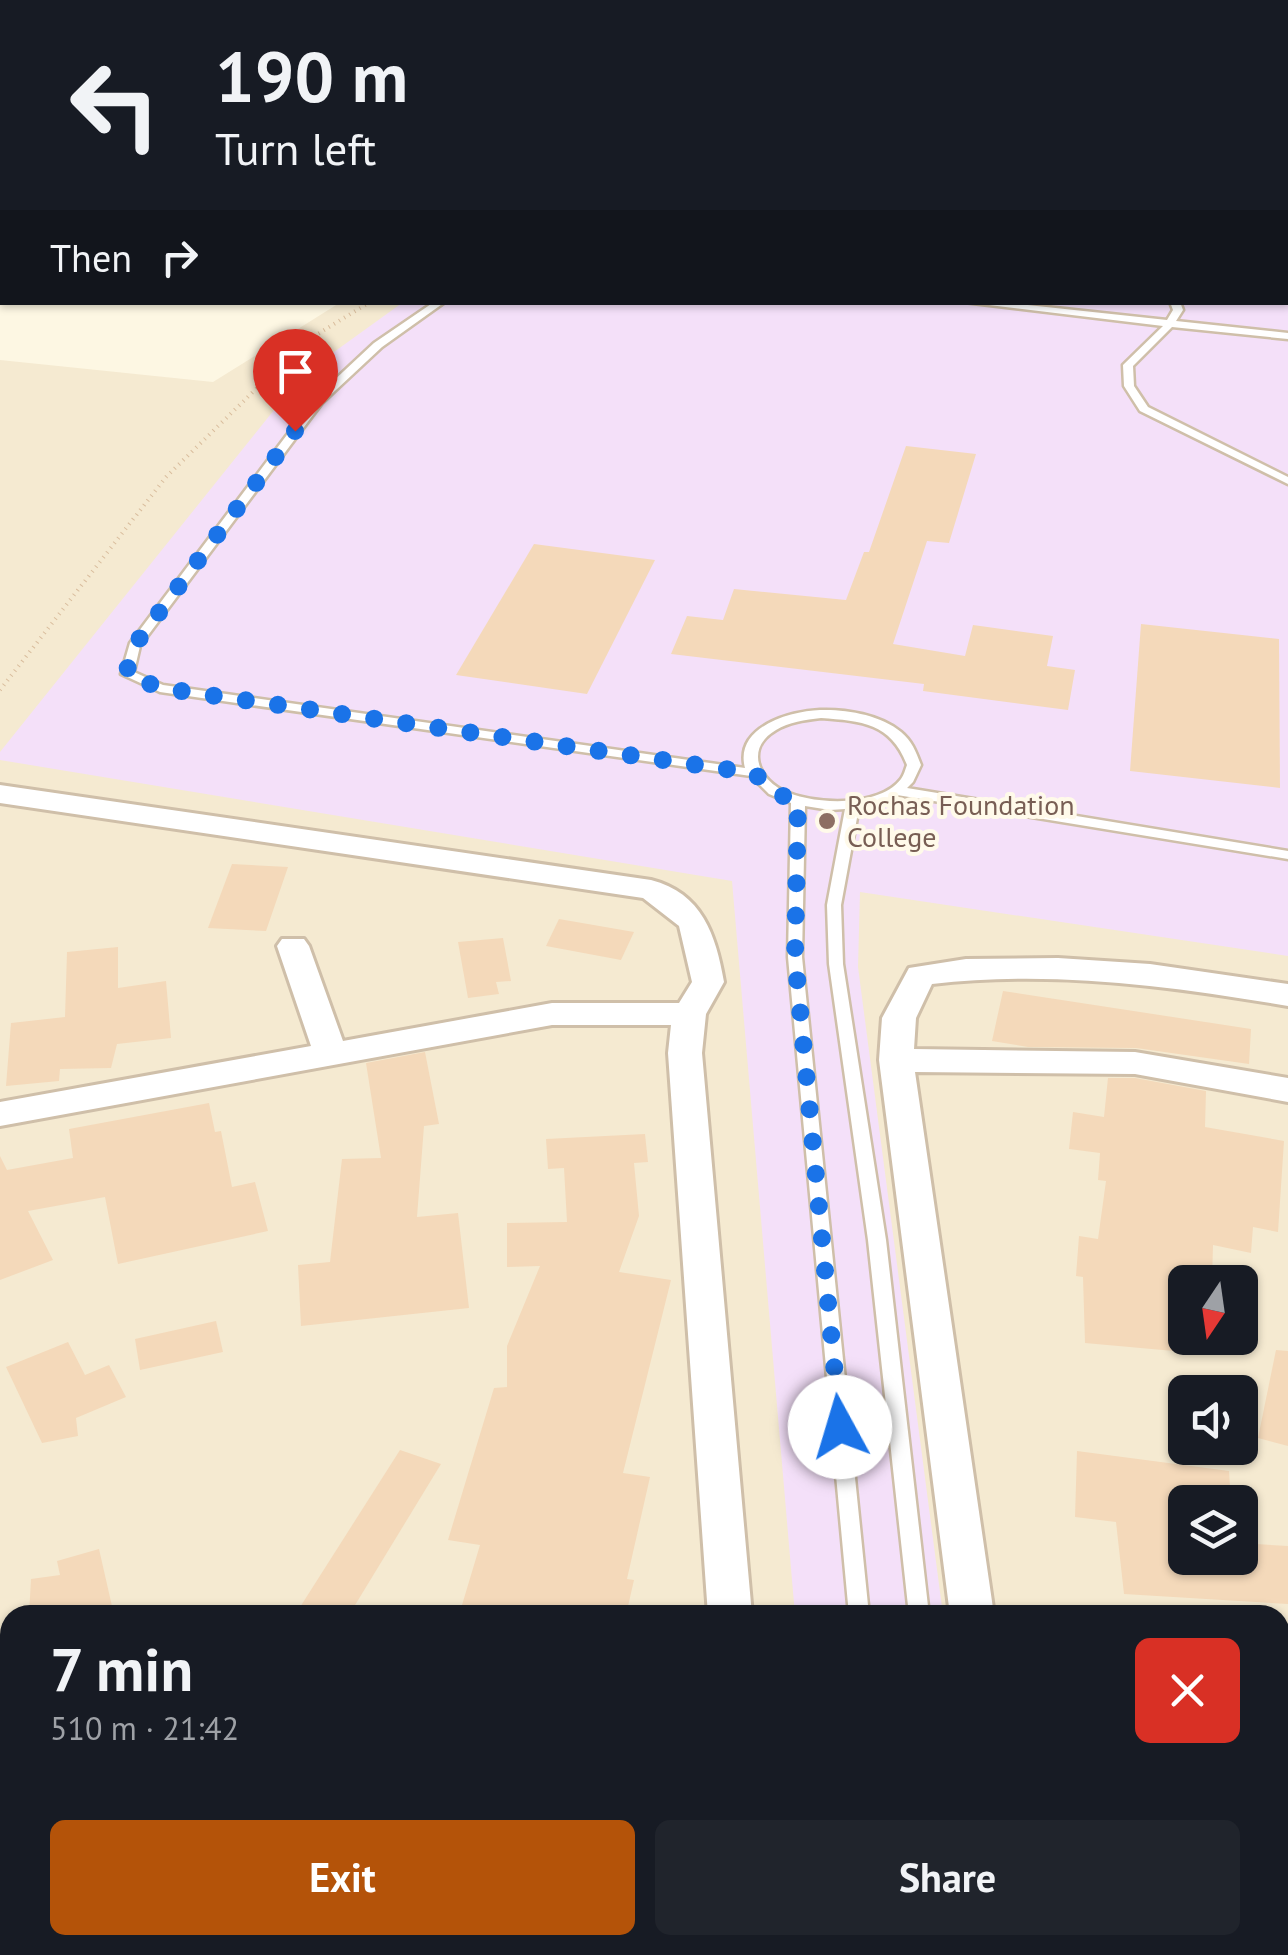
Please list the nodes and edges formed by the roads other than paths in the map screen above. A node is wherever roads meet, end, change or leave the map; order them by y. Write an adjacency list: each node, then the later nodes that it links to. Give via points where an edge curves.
1 (437, 305): 7 (lane, via 378,345 318,400 134,646 126,674 160,688)
2 (997, 305): 4 (lane)
3 (1176, 305): 4 (lane)
4 (1170, 323): 5 (lane); 6 (lane, via 1128,365 1129,386 1144,409)
5 (1288, 336)
6 (1288, 481)
7 (754, 773): 8 (lane, via 750,750 774,725 848,716 883,727 908,746 910,777); 10 (lane)
8 (898, 790): 11 (lane); 12 (lane)
9 (0, 794): 15 (street, via 651,890 680,906 700,931 708,982)
10 (798, 802): 11 (lane); 21 (lane, via 795,957)
11 (852, 806): 22 (lane, via 834,904 836,964)
12 (1288, 855)
13 (293, 946): 16 (street)
14 (1288, 995): 17 (street, via 1094,968 985,965 920,974 899,1018)
15 (689, 1014): 16 (street, via 552,1014); 20 (street, via 685,1053)
16 (331, 1054): 19 (street)
17 (896, 1060): 18 (street, via 1135,1064); 23 (street)
18 (1288, 1090)
19 (0, 1114)
20 (729, 1605)
21 (858, 1605)
22 (918, 1605)
23 (971, 1605)

